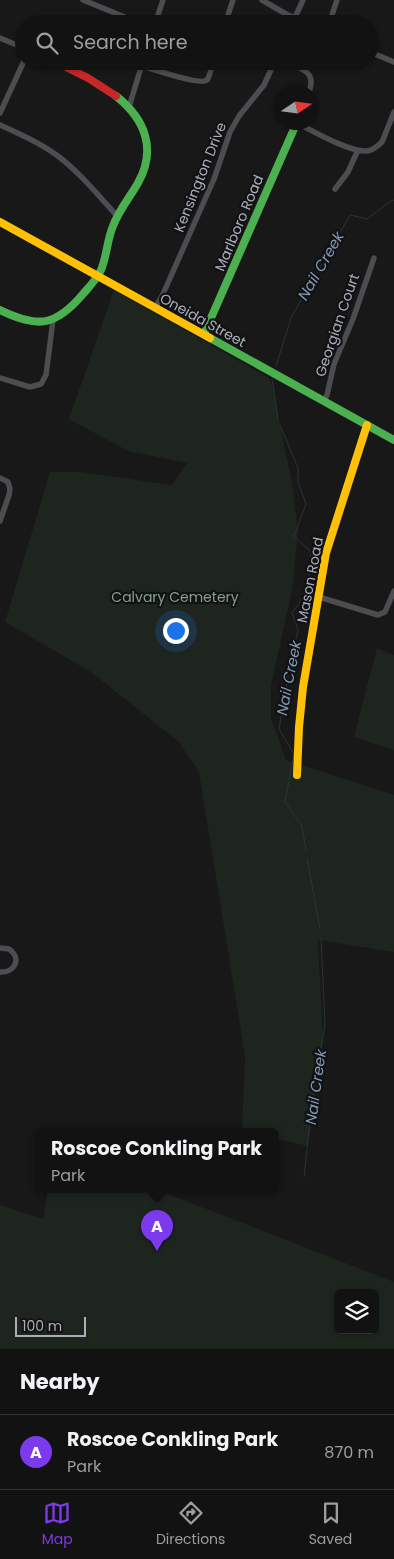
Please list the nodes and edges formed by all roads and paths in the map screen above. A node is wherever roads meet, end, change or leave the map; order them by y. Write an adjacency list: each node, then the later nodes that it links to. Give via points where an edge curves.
1 (83, 0): 7 (street)
2 (163, 0): 8 (street)
3 (233, 0): 9 (street)
4 (262, 0): 10 (street)
5 (303, 0): 11 (street)
6 (337, 0): 12 (street)
7 (120, 15)
8 (158, 15)
9 (228, 15)
10 (285, 15)
11 (297, 15)
12 (332, 15)
13 (0, 38): 14 (street)
14 (15, 44)
15 (379, 56): 16 (street)
16 (394, 62)
17 (20, 70): 26 (street)
18 (71, 70): 25 (street)
19 (141, 70): 25 (street)
20 (161, 70): 21 (street, via 204,82)
21 (210, 70)
22 (271, 70): 37 (street, Kensington Drive, via 264,85 230,132 214,179)
23 (303, 70): 24 (street, via 311,77)
24 (312, 85)
25 (129, 107): 33 (street, via 146,132 147,162)
26 (0, 112)
27 (394, 112): 31 (street, via 379,145 369,151)
28 (0, 125): 33 (street, via 31,139 57,156 88,183)
29 (294, 130): 40 (street, Marlboro Road)
30 (311, 130): 31 (street)
31 (358, 150): 32 (street, via 348,172)
32 (335, 189)
33 (117, 216): 36 (street)
34 (0, 222): 36 (street, Oneida Street)
35 (374, 258): 42 (street, Georgian Court, via 334,364)
36 (98, 276): 37 (street, Oneida Street); 39 (street, via 67,312)
37 (155, 308): 40 (street, Oneida Street)
38 (0, 310): 39 (street, via 31,323)
39 (53, 320): 41 (street, via 46,374 41,384 30,387)
40 (204, 334): 42 (street, Oneida Street)
41 (0, 378)
42 (324, 401): 43 (street, Oneida Street)
43 (367, 425): 44 (street, Oneida Street); 48 (street, Mason Road, via 330,540)
44 (394, 440)
45 (0, 478): 46 (street, via 8,482 10,489)
46 (0, 521)
47 (394, 591): 48 (street, via 385,612 378,615)
48 (319, 597): 49 (street, Mason Road, via 303,687)
49 (297, 775)
50 (0, 948): 51 (street, via 9,948 16,958 10,970)
51 (0, 972)

